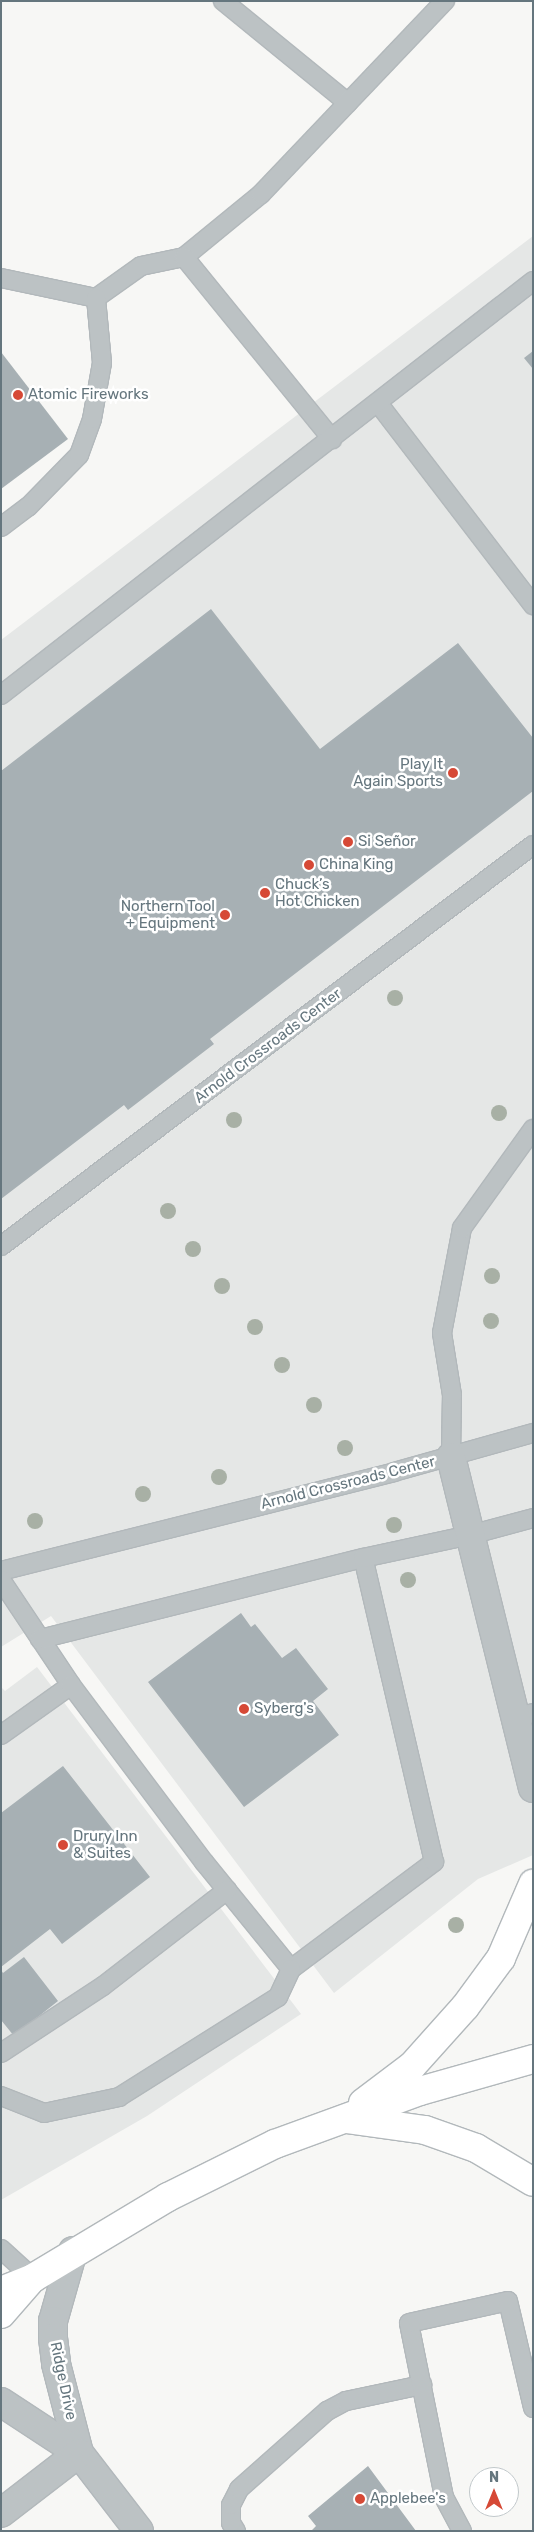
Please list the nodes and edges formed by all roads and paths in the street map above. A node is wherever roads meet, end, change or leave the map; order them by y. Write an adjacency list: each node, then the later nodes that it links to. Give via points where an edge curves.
1 (223, 1): 3 (lane)
2 (445, 1): 3 (lane)
3 (348, 103): 4 (lane, via 261,194)
4 (184, 257): 7 (lane, via 141,266); 9 (lane)
5 (1, 278): 7 (lane)
6 (533, 281): 8 (lane)
7 (96, 298): 10 (lane, via 102,363 92,419 79,455 28,506)
8 (378, 403): 9 (lane); 11 (lane)
9 (332, 438): 12 (lane)
10 (1, 527)
11 (533, 605)
12 (1, 695)
13 (533, 845): 15 (lane, Arnold Crossroads Center)
14 (533, 1129): 17 (lane, via 462,1228 442,1332 452,1395)
15 (1, 1246)
16 (533, 1433): 17 (lane)
17 (451, 1457): 19 (street, Arnold Crossroads Center); 21 (lane, Arnold Crossroads Center)
18 (533, 1518): 19 (lane)
19 (470, 1535): 20 (lane); 25 (street, Arnold Crossroads Center)
20 (362, 1558): 23 (lane); 30 (lane, via 434,1862)
21 (1, 1571)
22 (1, 1580): 23 (lane)
23 (40, 1639): 24 (lane)
24 (71, 1686): 26 (lane); 29 (lane)
25 (524, 1715): 27 (street, Arnold Crossroads Center)
26 (1, 1735)
27 (533, 1788)
28 (533, 1884): 34 (main road, via 501,1958 465,2007 412,2066)
29 (226, 1890): 30 (lane); 31 (lane, via 103,1986)
30 (291, 1969): 33 (lane, via 278,1997 119,2097 44,2113)
31 (1, 2052)
32 (533, 2059): 34 (main road, via 420,2091)
33 (1, 2096)
34 (342, 2119): 35 (main road, via 425,2130 476,2148); 37 (main road, via 243,2158)
35 (533, 2182)
36 (1, 2248): 38 (lane)
37 (73, 2251): 38 (main road); 44 (street, Ridge Drive, via 53,2321 53,2338 56,2364)
38 (33, 2278): 39 (main road); 40 (main road)
39 (1, 2291)
40 (1, 2314)
41 (422, 2385): 43 (lane, via 409,2323 508,2301); 47 (lane, via 346,2401 327,2411 239,2489 231,2505 231,2523); 48 (lane, via 444,2497)
42 (1, 2402): 44 (street, Ridge Drive)
43 (533, 2408)
44 (79, 2453): 45 (street); 46 (street, Ridge Drive)
45 (1, 2513)
46 (139, 2531)
47 (236, 2531)
48 (462, 2531)

